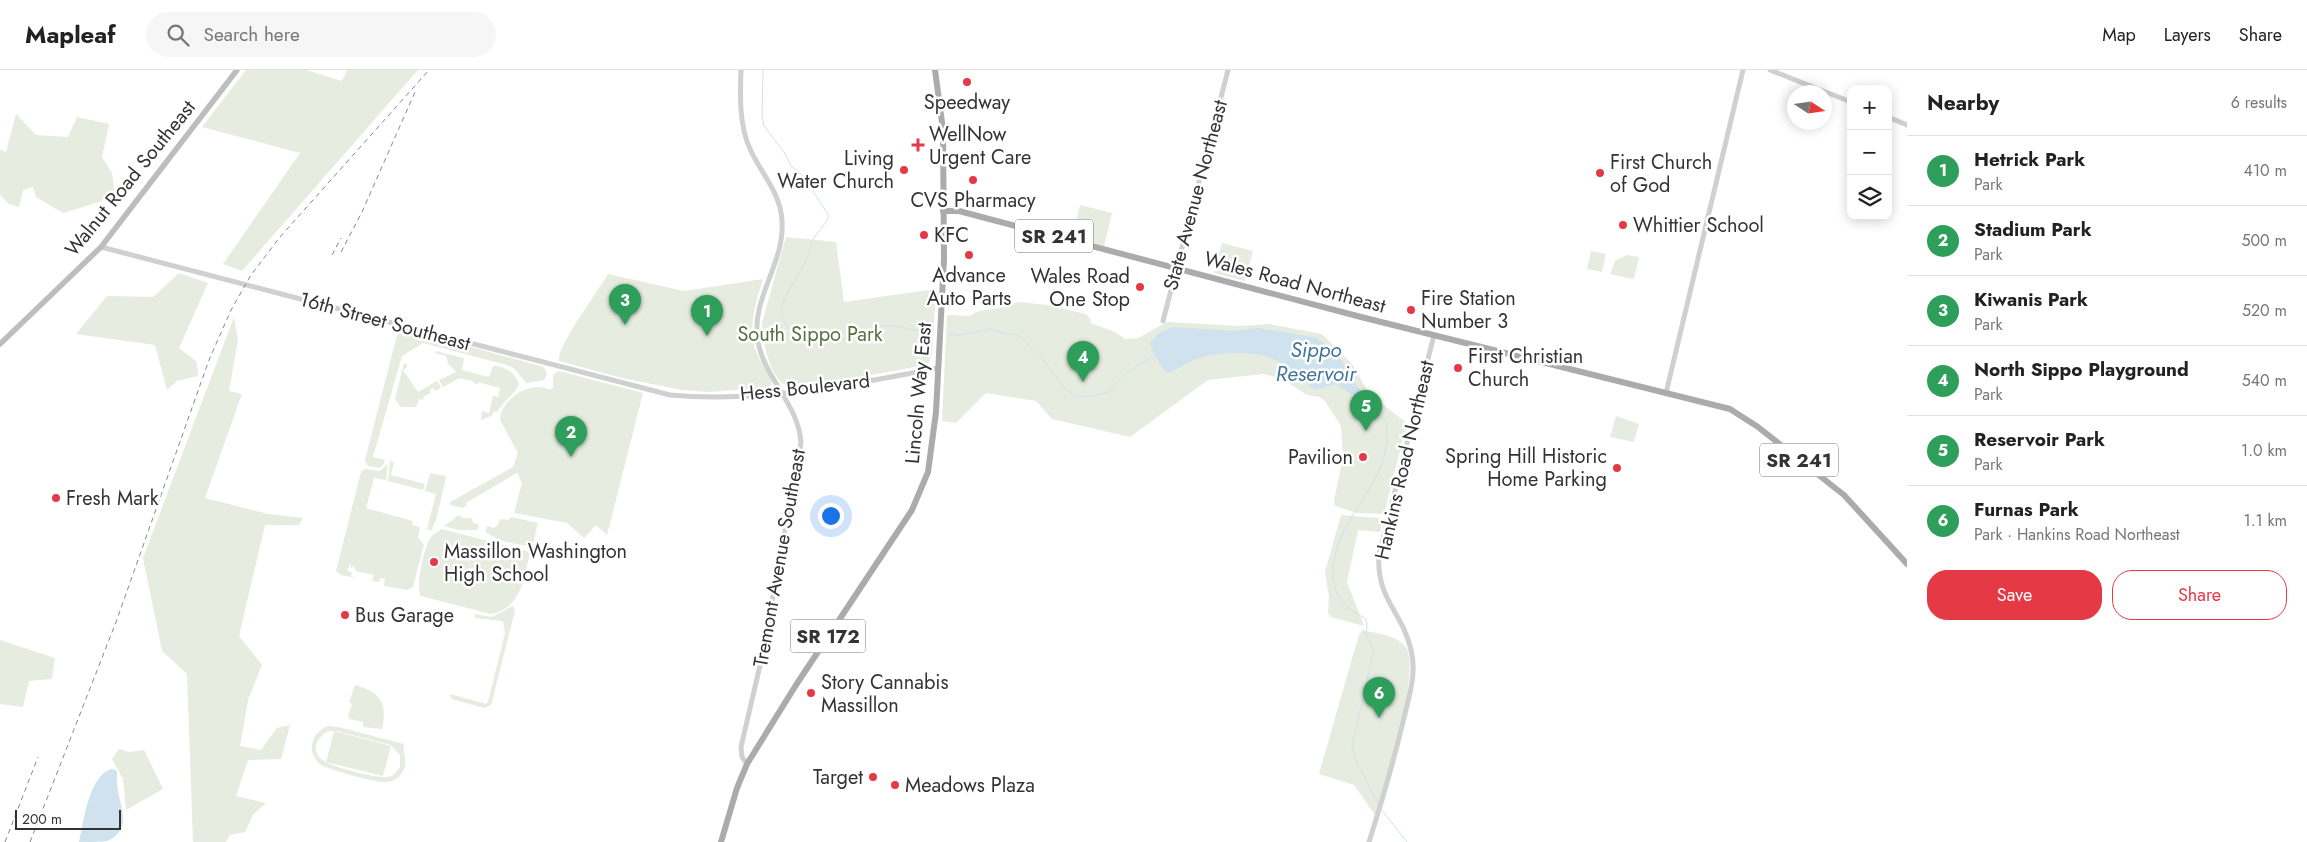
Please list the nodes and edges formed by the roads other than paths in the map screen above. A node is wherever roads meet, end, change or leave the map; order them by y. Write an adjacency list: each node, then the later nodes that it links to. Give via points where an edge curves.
1 (237, 70): 11 (main road, Walnut Road Southeast)
2 (741, 70): 17 (street, Tremont Avenue Southeast, via 742,116 747,140 776,195 782,218 780,247 763,296 757,328 761,354)
3 (935, 70): 10 (main road, Lincoln Way East / SR 172, via 943,130)
4 (1228, 70): 12 (street, State Avenue Northeast)
5 (1743, 70): 18 (street)
6 (1770, 70): 7 (street)
7 (1847, 100)
8 (1892, 119): 9 (street)
9 (1907, 125)
10 (943, 211): 12 (main road, Wales Road Northeast / SR 241, via 959,211); 16 (main road, Lincoln Way East / SR 172, via 944,264)
11 (101, 248): 15 (main road, Walnut Road Southeast); 19 (street, 16th Street Southeast)
12 (1176, 268): 13 (street, State Avenue Northeast); 14 (main road, Wales Road Northeast / SR 241)
13 (1163, 321)
14 (1434, 335): 18 (main road, Wales Road Northeast / SR 241); 23 (street, Hankins Road Northeast, via 1379,555 1379,578 1383,591 1406,634 1413,661 1411,687 1383,798)
15 (0, 344)
16 (938, 368): 17 (street, Hess Boulevard, via 829,388); 21 (main road, Lincoln Way East / SR 172, via 932,453 920,495)
17 (782, 392): 19 (street, Hess Boulevard, via 705,397); 21 (street, Tremont Avenue Southeast, via 799,428 801,448 761,661 741,746 742,757)
18 (1666, 393): 20 (main road, Wales Road Northeast / SR 241, via 1730,409 1750,422 1844,495)
19 (670, 395)
20 (1907, 564)
21 (747, 764): 22 (main road, Lincoln Way East / SR 172)
22 (721, 842)
23 (1368, 842)

